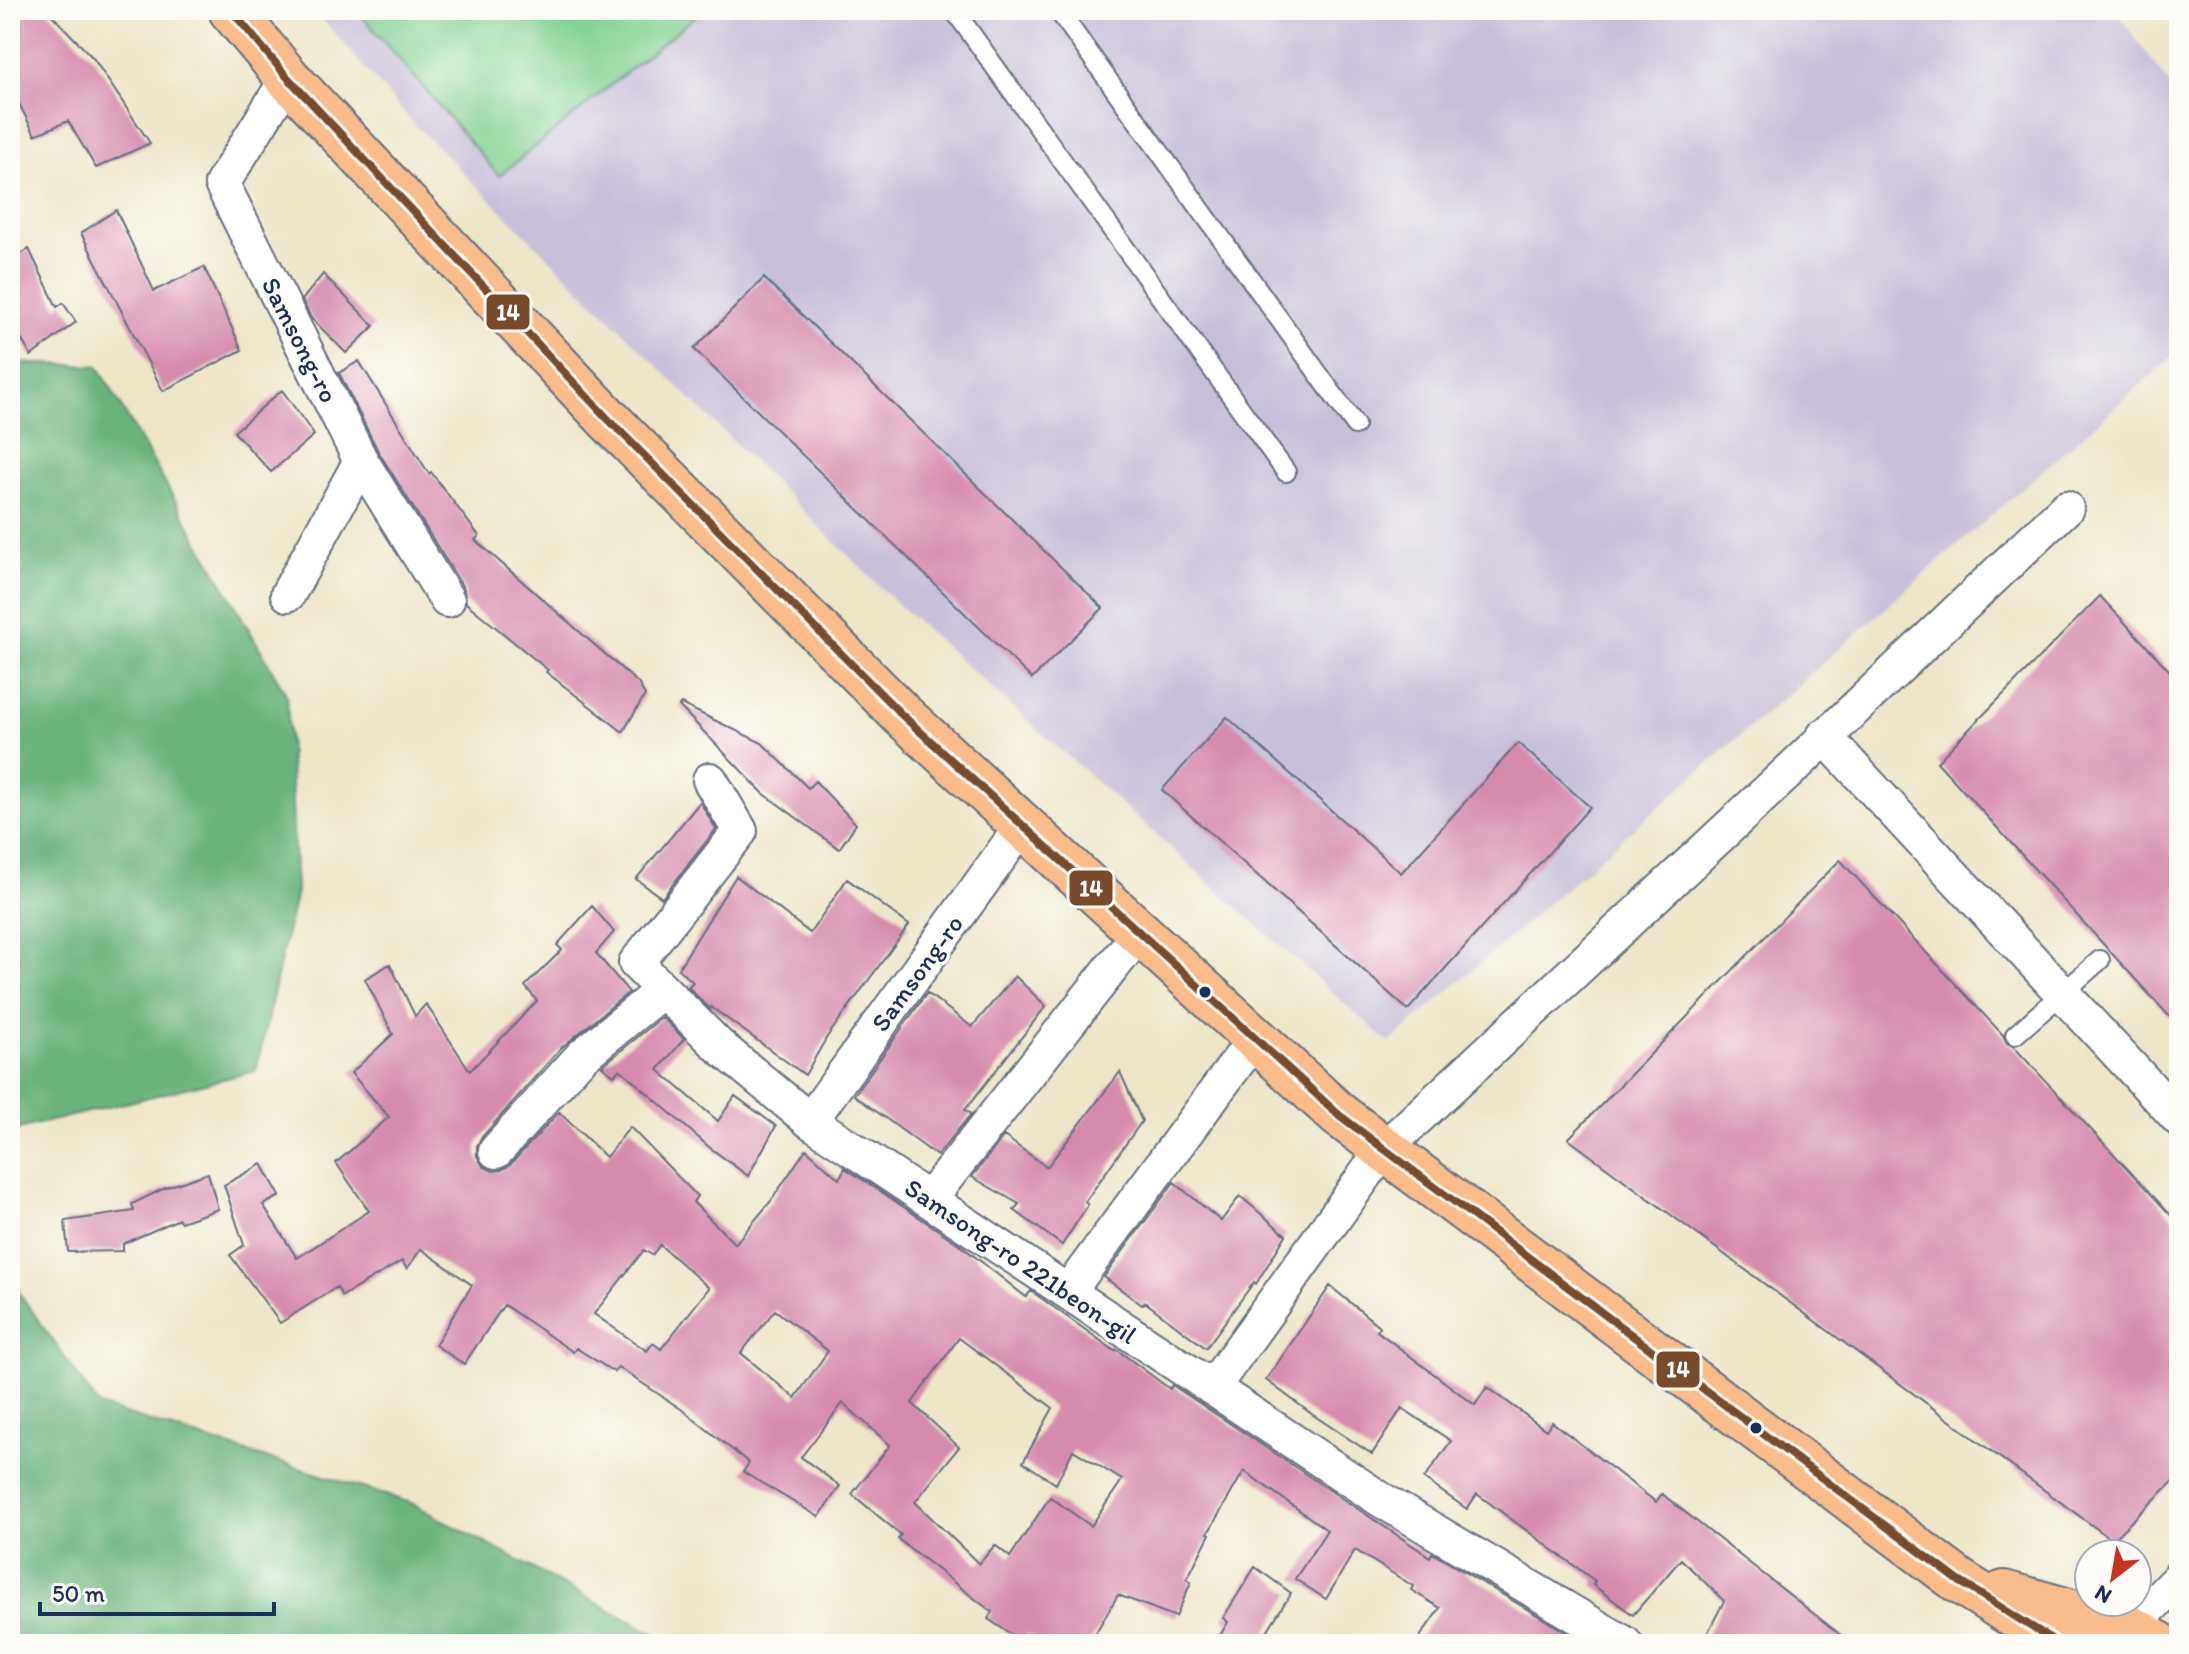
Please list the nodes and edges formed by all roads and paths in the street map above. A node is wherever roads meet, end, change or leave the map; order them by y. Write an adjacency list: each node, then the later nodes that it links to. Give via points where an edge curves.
1 (231, 10): 4 (main road)
2 (954, 10): 7 (lane)
3 (1058, 10): 5 (lane)
4 (288, 78): 6 (street, Samsong-ro, via 222,184); 13 (main road, via 629,440 901,714)
5 (1355, 425)
6 (361, 461): 9 (street); 10 (street, Samsong-ro)
7 (1286, 472)
8 (2066, 508): 11 (street)
9 (288, 594)
10 (447, 600)
11 (1824, 736): 17 (street); 22 (street)
12 (710, 780): 16 (street, Samsong-ro 221beon-gil, via 740,831 636,963)
13 (1023, 825): 14 (main road); 21 (street, Samsong-ro)
14 (1140, 932): 19 (main road); 24 (street)
15 (2100, 960): 17 (lane)
16 (663, 990): 21 (street, Samsong-ro 221beon-gil, via 718,1045); 23 (street, via 582,1056)
17 (2062, 994): 18 (lane); 20 (street)
18 (2015, 1035)
19 (1256, 1037): 22 (main road, via 1339,1115); 25 (street)
20 (2179, 1119)
21 (810, 1121): 24 (street, Samsong-ro 221beon-gil)
22 (1384, 1149): 26 (street); 28 (main road)
23 (496, 1151)
24 (929, 1199): 25 (street, Samsong-ro 221beon-gil)
25 (1068, 1292): 26 (street, Samsong-ro 221beon-gil)
26 (1212, 1388): 30 (street, Samsong-ro 221beon-gil, via 1380,1499)
27 (2179, 1578): 29 (street)
28 (1959, 1581): 29 (main road); 31 (main road); 32 (main road)
29 (2145, 1636)
30 (1625, 1644)
31 (2009, 1644)
32 (2059, 1644)

